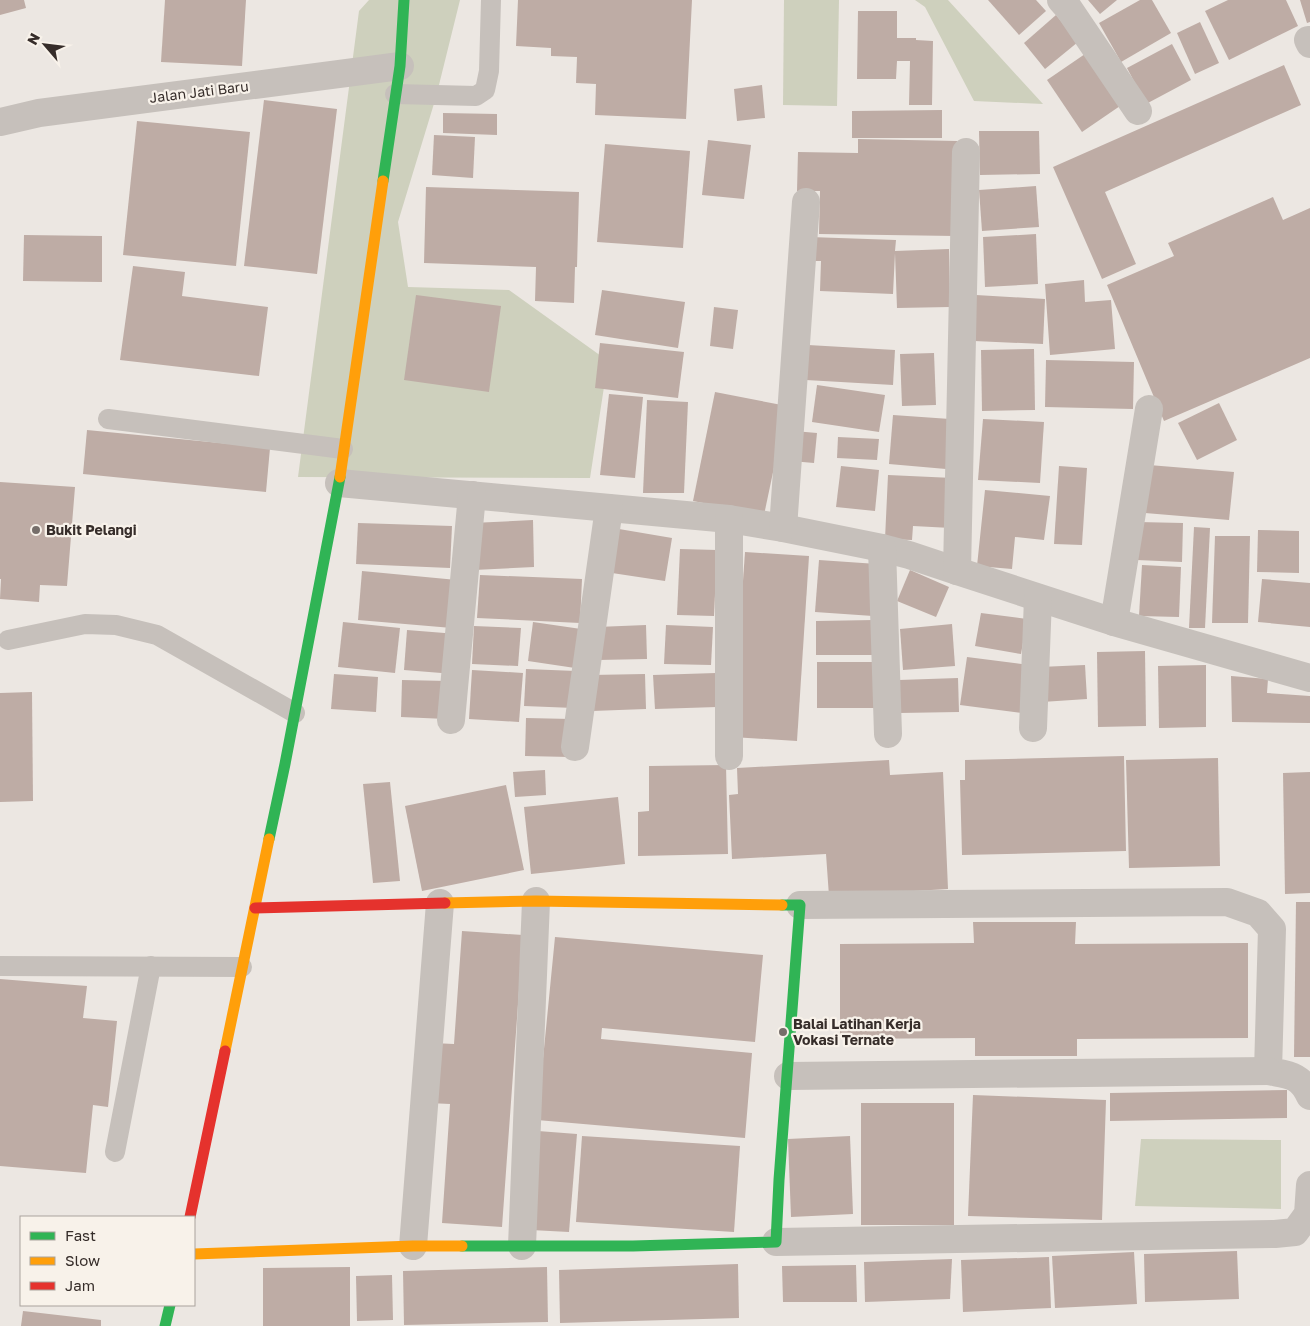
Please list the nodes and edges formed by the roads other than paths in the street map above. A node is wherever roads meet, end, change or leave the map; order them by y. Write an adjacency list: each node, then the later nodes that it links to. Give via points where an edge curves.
1 (404, 0): 4 (street)
2 (490, 0): 5 (lane, via 489,71 485,90 476,96)
3 (1061, 0): 6 (street)
4 (400, 66): 5 (street); 7 (street, Jalan Jati Baru, via 39,113)
5 (396, 94): 12 (street)
6 (1138, 111)
7 (0, 122)
8 (966, 152): 19 (street)
9 (806, 202): 17 (street)
10 (1149, 409): 21 (street)
11 (108, 419): 12 (lane)
12 (343, 449): 13 (street)
13 (339, 483): 14 (street); 24 (street)
14 (472, 495): 15 (street); 25 (street)
15 (609, 508): 16 (street); 28 (street)
16 (729, 520): 17 (street); 29 (street)
17 (783, 528): 18 (street)
18 (882, 548): 19 (street, via 909,554); 27 (street)
19 (956, 572): 20 (street)
20 (1038, 598): 21 (street); 26 (street)
21 (1114, 622): 23 (street)
22 (8, 640): 24 (lane, via 85,624 116,625 156,635)
23 (1310, 678)
24 (295, 713): 33 (street)
25 (451, 720)
26 (1033, 728)
27 (888, 734)
28 (575, 747)
29 (729, 756)
30 (536, 901): 31 (street); 32 (street); 45 (street)
31 (440, 903): 33 (street); 44 (street)
32 (800, 905): 37 (street, via 1227,902 1258,913 1272,929); 38 (street)
33 (255, 908): 36 (street)
34 (0, 966): 35 (lane)
35 (151, 966): 36 (lane); 40 (lane)
36 (242, 966): 42 (street)
37 (1268, 1071): 38 (street); 39 (street, via 1295,1077)
38 (788, 1076): 43 (street)
39 (1310, 1096)
40 (115, 1152)
41 (1310, 1186): 43 (street, via 1308,1214 1296,1232)
42 (190, 1216)
43 (776, 1242): 45 (street)
44 (413, 1246): 45 (street); 46 (street)
45 (522, 1246)
46 (195, 1254)
47 (170, 1306): 48 (street)
48 (165, 1326)

